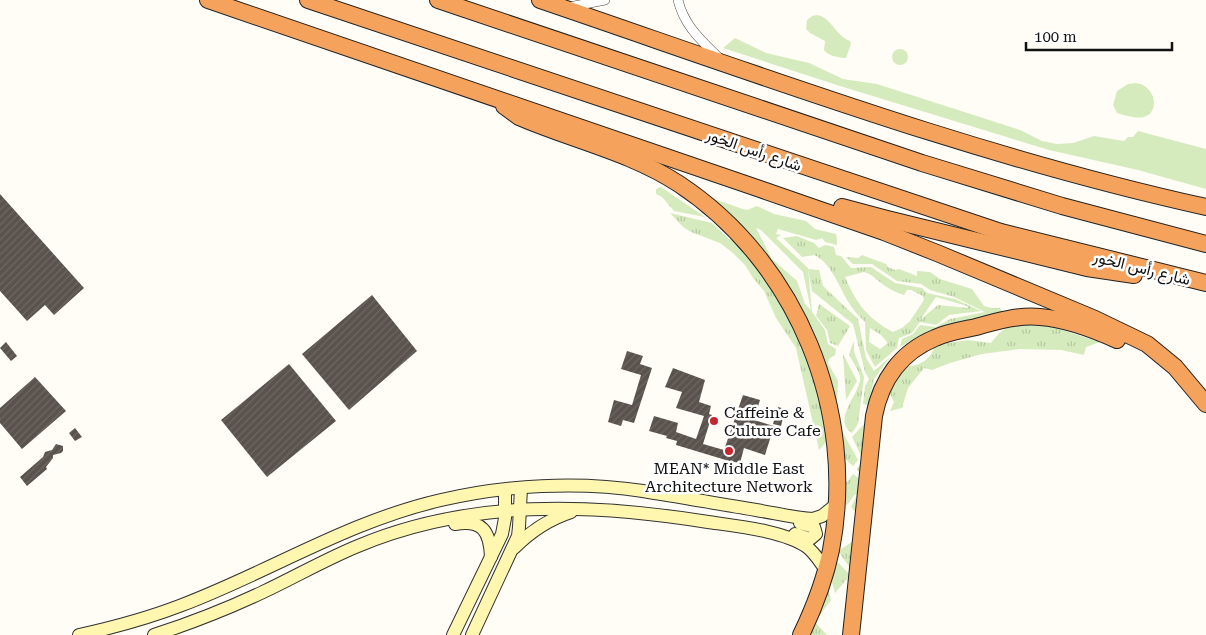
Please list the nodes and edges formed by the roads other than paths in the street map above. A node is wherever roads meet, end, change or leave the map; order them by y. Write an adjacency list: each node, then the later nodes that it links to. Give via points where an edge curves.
1 (208, 0): 9 (highway)
2 (308, 0): 13 (highway, شارع رأس الخور, via 993,230)
3 (438, 0): 12 (highway, via 948,172)
4 (540, 0): 7 (highway)
5 (605, 0): 7 (street)
6 (678, 0): 8 (street, via 693,33)
7 (564, 8): 8 (highway)
8 (724, 63): 11 (highway, via 1002,154)
9 (496, 97): 10 (highway); 20 (highway, via 519,117 663,174 696,196 754,251 785,295 804,330 820,371 837,460)
10 (760, 189): 13 (highway, via 790,190 886,220 1087,268 1136,275); 15 (highway, via 884,232 1095,318 1147,344)
11 (1206, 207)
12 (1206, 244)
13 (1171, 275): 14 (highway, شارع رأس الخور)
14 (1206, 283)
15 (1175, 367): 16 (highway); 35 (highway, via 1107,335 1038,316 1013,318 946,334 908,354 889,376 876,405)
16 (1206, 404)
17 (505, 490): 18 (street); 19 (street); 22 (street)
18 (490, 491): 26 (street, via 495,496 493,503 407,522 372,536); 30 (street, via 396,512 337,535 181,606)
19 (524, 500): 21 (street); 22 (street, via 512,502); 23 (street, via 642,491); 27 (street, via 518,536)
20 (836, 504): 23 (street, via 817,518); 29 (highway)
21 (584, 509): 25 (street, via 691,519); 27 (street, via 546,523)
22 (505, 510): 24 (street, via 443,519); 28 (street, via 502,534)
23 (772, 512): 25 (street, via 780,519 814,527 817,531 815,536 808,539 770,528)
24 (403, 530): 26 (street); 28 (street, via 475,524 488,537)
25 (762, 531): 29 (street, via 801,543)
26 (358, 546): 31 (street, via 221,611)
27 (512, 549): 33 (street)
28 (491, 558): 32 (street)
29 (826, 570): 34 (highway)
30 (79, 635)
31 (154, 635)
32 (453, 635)
33 (472, 635)
34 (801, 635)
35 (851, 635)

